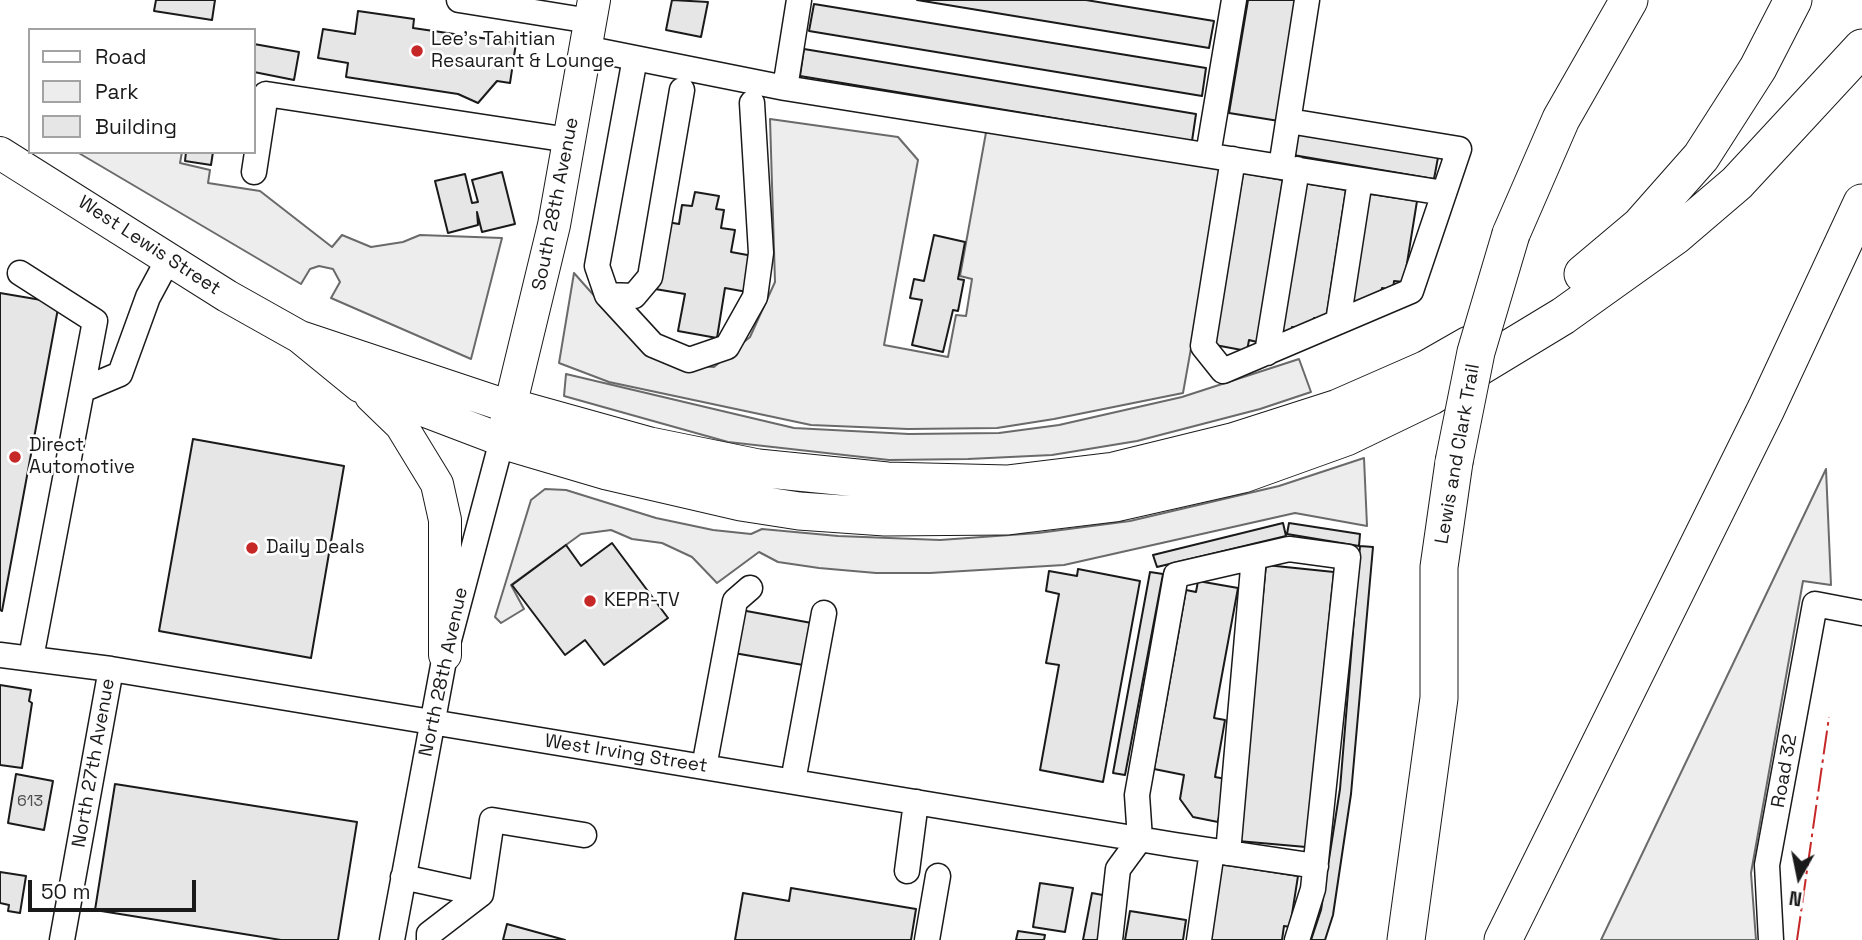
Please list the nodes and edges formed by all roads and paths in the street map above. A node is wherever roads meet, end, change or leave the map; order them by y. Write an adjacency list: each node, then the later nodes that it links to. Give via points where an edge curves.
1 (459, 0): 7 (street)
2 (799, 0): 10 (street)
3 (1234, 0): 16 (street)
4 (1307, 0): 13 (street)
5 (1629, 0): 52 (highway, Lewis and Clark Trail, bridge, via 1561,119 1511,234 1476,352 1439,567 1439,698)
6 (1793, 0): 31 (highway, via 1758,68 1701,157 1608,256 1555,295 1427,369 1338,408 1114,471 1007,484 887,481 758,468)
7 (590, 23): 9 (street); 14 (main road, South 28th Avenue)
8 (1862, 48): 31 (highway, via 1737,183 1675,236 1563,316 1431,396 1346,438 1242,474 1115,503 1007,516 885,517 741,502 607,471)
9 (635, 58): 10 (street); 25 (street, via 597,267)
10 (785, 88): 16 (street)
11 (682, 90): 25 (street, via 650,277 634,296)
12 (752, 103): 25 (street, via 761,253 755,297 727,347 689,360 653,345)
13 (1289, 121): 18 (street); 21 (street, via 1458,149)
14 (569, 140): 19 (street, via 266,94); 31 (main road, South 28th Avenue, via 540,289)
15 (0, 153): 23 (main road, West Lewis Street)
16 (1208, 155): 17 (street)
17 (1233, 159): 18 (street); 28 (street, via 1203,346 1223,371)
18 (1289, 168): 20 (street); 28 (street)
19 (254, 172)
20 (1360, 180): 21 (street); 26 (street)
21 (1444, 193): 26 (street, via 1411,291)
22 (1862, 203): 62 (highway, via 1766,409)
23 (169, 258): 27 (main road, West Lewis Street); 30 (street, via 148,297 120,374)
24 (20, 273): 30 (street, via 95,321)
25 (607, 295)
26 (1338, 322): 28 (street)
27 (300, 337): 29 (main road, West Lewis Street); 31 (main road, West Lewis Street)
28 (1267, 353)
29 (360, 386): 31 (main road, West Lewis Street); 37 (main road, via 401,425 437,484 445,520)
30 (82, 390): 38 (street)
31 (506, 423): 37 (street, North 28th Avenue)
32 (1254, 557): 45 (street, via 1177,575 1137,795); 46 (street); 47 (street, via 1289,549 1348,557)
33 (750, 588): 41 (street, via 735,601)
34 (824, 613): 42 (street)
35 (1862, 613): 63 (street, Road 32, via 1815,604 1767,865)
36 (0, 655): 38 (street, West Irving Street)
37 (445, 656): 40 (street, North 28th Avenue)
38 (31, 658): 39 (street, West Irving Street)
39 (111, 669): 40 (street, West Irving Street); 53 (street, North 27th Avenue)
40 (432, 722): 41 (street, West Irving Street); 50 (street, North 28th Avenue)
41 (704, 767): 42 (street, West Irving Street)
42 (793, 781): 43 (street, West Irving Street)
43 (916, 802): 45 (street, West Irving Street); 48 (street)
44 (584, 835): 51 (street, via 492,820)
45 (1140, 839): 46 (street, West Irving Street); 57 (street, via 1118,869)
46 (1220, 852): 47 (street, West Irving Street); 58 (street)
47 (1316, 866): 59 (street, via 1314,889)
48 (907, 871)
49 (938, 876): 56 (street)
50 (403, 877): 51 (street); 54 (street, North 28th Avenue)
51 (481, 894): 55 (street, via 429,934)
52 (1413, 904): 60 (highway); 61 (highway, Lewis and Clark Trail)
53 (62, 940)
54 (392, 940)
55 (429, 940)
56 (927, 940)
57 (1110, 940)
58 (1199, 940)
59 (1297, 940)
60 (1392, 940)
61 (1406, 940)
62 (1503, 940)
63 (1771, 940)

